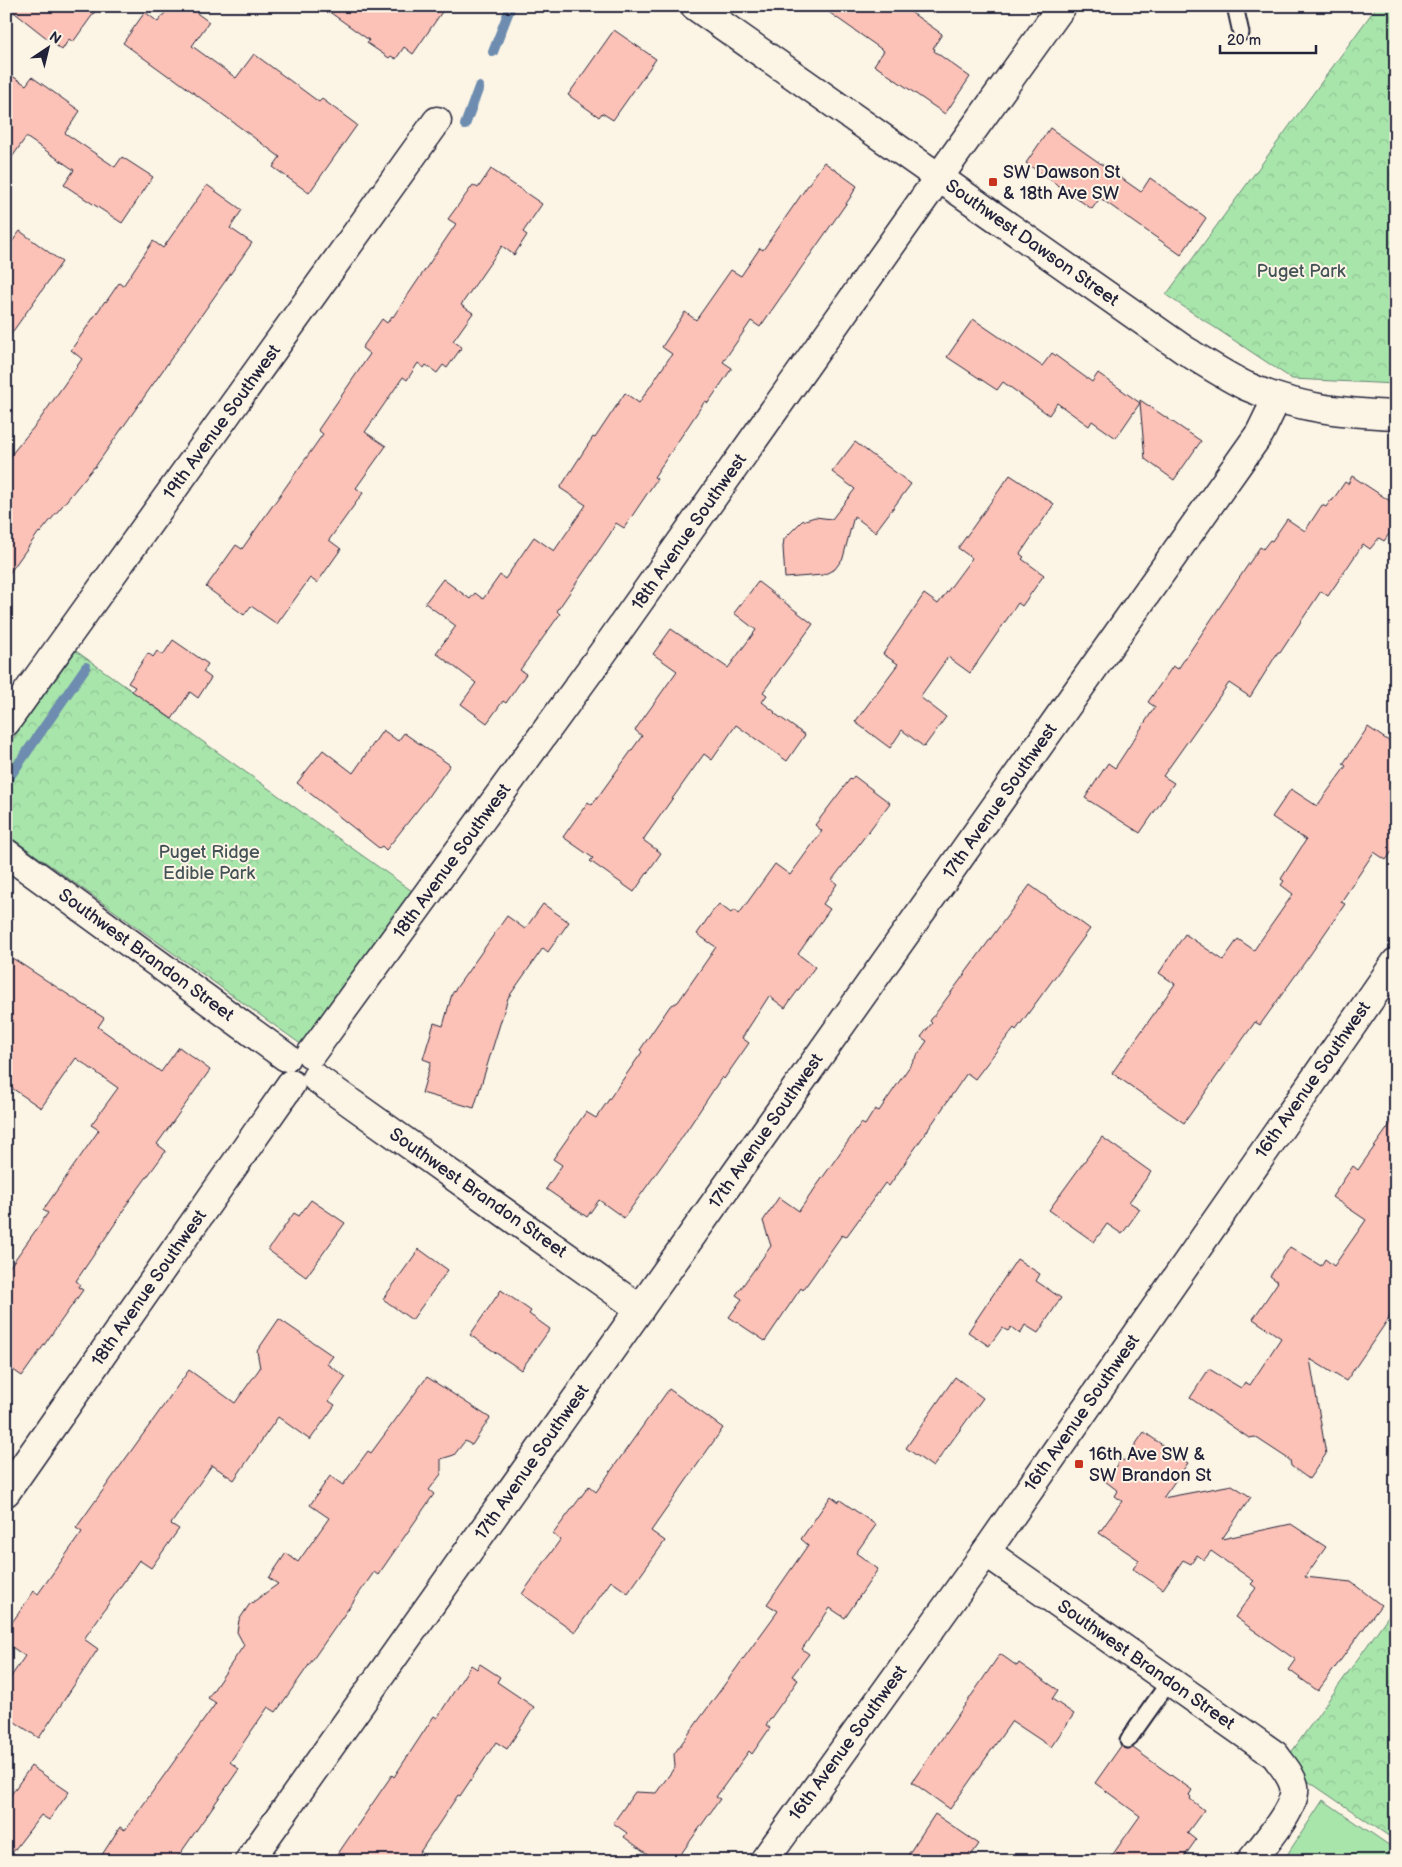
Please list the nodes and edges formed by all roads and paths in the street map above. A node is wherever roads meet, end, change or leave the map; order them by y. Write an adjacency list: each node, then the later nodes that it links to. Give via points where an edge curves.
1 (695, 6): 6 (street, Southwest Dawson Street)
2 (1062, 6): 6 (street, 18th Avenue Southwest)
3 (1235, 6): 4 (lane)
4 (1240, 33)
5 (437, 121): 9 (street, 19th Avenue Southwest)
6 (938, 177): 7 (street, Southwest Dawson Street, via 1183,349 1245,385); 12 (street, 18th Avenue Southwest, via 602,654)
7 (1277, 398): 8 (street, Southwest Dawson Street, via 1339,412); 13 (street, 17th Avenue Southwest, via 1260,433)
8 (1396, 415)
9 (6, 722)
10 (6, 853): 12 (street, Southwest Brandon Street)
11 (1396, 962): 15 (street, 16th Avenue Southwest)
12 (301, 1068): 13 (street, Southwest Brandon Street); 14 (street, 18th Avenue Southwest)
13 (640, 1309): 18 (street, 17th Avenue Southwest)
14 (6, 1492)
15 (986, 1552): 16 (street, Southwest Brandon Street); 19 (street, 16th Avenue Southwest)
16 (1169, 1682): 17 (lane); 20 (street, Southwest Brandon Street, via 1276,1756 1289,1773 1294,1788 1291,1804)
17 (1128, 1740)
18 (249, 1861)
19 (764, 1861)
20 (1251, 1861)

